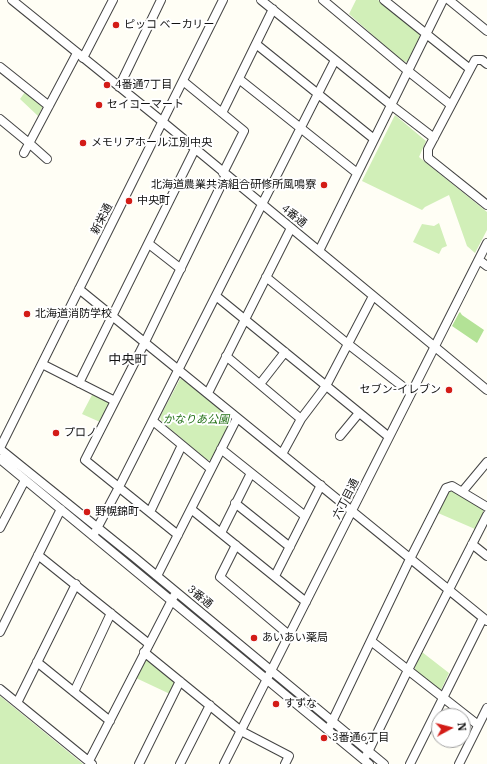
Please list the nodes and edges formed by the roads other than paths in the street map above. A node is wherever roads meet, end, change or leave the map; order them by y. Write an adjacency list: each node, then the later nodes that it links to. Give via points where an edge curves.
1 (12, 0): 14 (street, 4番通)
2 (113, 0): 14 (street)
3 (161, 0): 22 (street)
4 (224, 0): 21 (street, 新栄通)
5 (261, 0): 10 (street)
6 (323, 0): 19 (street)
7 (384, 0): 12 (street)
8 (443, 0): 12 (street)
9 (449, 0): 11 (street)
10 (273, 9): 13 (street); 15 (street)
11 (487, 31)
12 (426, 34): 18 (street); 19 (street)
13 (256, 44): 20 (street); 23 (street)
14 (80, 55): 22 (street, 4番通); 26 (street)
15 (335, 60): 23 (street); 24 (street)
16 (487, 64): 18 (street, via 482,60 475,60)
17 (0, 67): 26 (street)
18 (470, 69): 25 (street)
19 (408, 71): 24 (street); 25 (street)
20 (239, 79): 27 (street); 30 (street)
21 (183, 81): 27 (street); 29 (street, 新栄通)
22 (119, 87): 29 (street, 4番通)
23 (318, 94): 30 (street); 32 (street)
24 (391, 105): 31 (street); 32 (street)
25 (451, 105): 31 (street)
26 (49, 106): 33 (street)
27 (222, 113): 38 (street, via 244,131)
28 (0, 119): 33 (street)
29 (163, 122): 34 (street, 4番通); 49 (street, 新栄通)
30 (301, 128): 37 (street); 39 (street)
31 (434, 138): 40 (street, via 428,149 428,158)
32 (374, 139): 37 (street)
33 (30, 143): 35 (street); 36 (street)
34 (195, 149): 38 (street, 4番通); 43 (street)
35 (24, 154)
36 (47, 159)
37 (357, 173): 44 (street)
38 (225, 174): 39 (street, 4番通); 47 (street)
39 (262, 205): 41 (street, 4番通); 50 (street)
40 (487, 205)
41 (290, 228): 44 (street, 4番通); 48 (street)
42 (487, 243): 45 (street, 六丁目通)
43 (148, 244): 47 (street); 52 (street)
44 (319, 251): 51 (street, 4番通)
45 (479, 260): 46 (street); 56 (street, 六丁目通)
46 (487, 266)
47 (181, 269): 54 (street)
48 (266, 277): 53 (street); 55 (street)
49 (80, 289): 52 (street); 59 (street, 新栄通)
50 (216, 296): 53 (street); 60 (street)
51 (373, 296): 55 (street); 56 (street, 4番通)
52 (113, 316): 54 (street); 61 (street)
53 (245, 320): 57 (street); 58 (street)
54 (145, 342): 60 (street); 67 (street)
55 (348, 344): 63 (street); 66 (street)
56 (435, 347): 64 (street, 4番通); 66 (street, 六丁目通)
57 (285, 352): 62 (street); 63 (street)
58 (226, 356): 62 (street); 65 (street)
59 (42, 364): 61 (street); 75 (street, 新栄通)
60 (179, 370): 65 (street); 71 (street)
61 (79, 383): 67 (street)
62 (260, 384): 70 (street)
63 (326, 386): 68 (street); 70 (street)
64 (487, 390)
65 (208, 393): 69 (street)
66 (411, 393): 73 (street, 六丁目通)
67 (115, 401): 84 (street, via 85,460)
68 (359, 413): 72 (street); 73 (street)
69 (237, 418): 76 (street); 77 (street)
70 (301, 419): 77 (street)
71 (153, 422): 74 (street); 84 (street)
72 (340, 436)
73 (389, 437): 90 (street, 六丁目通)
74 (182, 445): 80 (street); 91 (street)
75 (0, 448): 95 (street, 3番通)
76 (221, 449): 80 (street); 81 (street)
77 (282, 454): 83 (street)
78 (0, 459): 82 (street, 3番通)
79 (487, 462): 85 (street)
80 (211, 469): 89 (street)
81 (251, 473): 86 (street); 93 (street)
82 (25, 480): 88 (street, 3番通); 94 (street)
83 (321, 485): 90 (street); 93 (street)
84 (119, 487): 91 (street); 95 (street)
85 (462, 492): 87 (street); 104 (street, via 452,486 446,488)
86 (235, 503): 96 (street); 101 (street)
87 (487, 507)
88 (61, 509): 98 (street, 3番通); 102 (street)
89 (191, 509): 96 (street); 97 (street)
90 (352, 511): 104 (street); 111 (street, 六丁目通)
91 (150, 512): 97 (street)
92 (487, 515): 99 (street)
93 (305, 516): 101 (street)
94 (0, 528)
95 (98, 528): 98 (street); 105 (street, 3番通)
96 (221, 533): 100 (street)
97 (178, 534): 105 (street)
98 (93, 536): 110 (street, 3番通)
99 (472, 544): 103 (street); 108 (street)
100 (236, 545): 106 (street); 115 (street, via 220,577)
101 (290, 547): 106 (street)
102 (38, 555): 107 (street); 114 (street)
103 (487, 556)
104 (410, 559): 108 (street); 116 (street)
105 (157, 576): 109 (street, 3番通)
106 (275, 576): 111 (street)
107 (76, 584): 112 (street); 119 (street)
108 (449, 590): 113 (street); 120 (street)
109 (176, 591): 110 (street); 121 (street, 3番通)
110 (172, 601): 117 (street); 122 (street, 3番通)
111 (306, 602): 115 (street, 六丁目通)
112 (111, 613): 117 (street); 125 (street)
113 (485, 619): 126 (street)
114 (0, 632)
115 (290, 635): 121 (street, 六丁目通)
116 (371, 641): 120 (street); 131 (street)
117 (149, 644): 118 (street)
118 (144, 652): 123 (street); 130 (street)
119 (37, 662): 125 (street); 127 (street)
120 (408, 670): 126 (street); 135 (street)
121 (272, 671): 122 (street, 六丁目通); 131 (street, 3番通)
122 (267, 680): 133 (street, 3番通); 134 (street, 六丁目通)
123 (180, 681): 128 (street); 138 (street)
124 (0, 689): 127 (street)
125 (74, 692): 130 (street)
126 (443, 697): 132 (street); 143 (street)
127 (17, 703): 137 (street)
128 (210, 705): 134 (street); 139 (street)
129 (487, 708): 132 (street)
130 (110, 721): 137 (street)
131 (333, 721): 133 (street); 135 (street, 3番通)
132 (478, 725): 144 (street)
133 (327, 730): 136 (street, 3番通)
134 (241, 731): 140 (street, 六丁目通); 141 (street, via 290,756)
135 (369, 751): 136 (street); 142 (street, 3番通)
136 (367, 762)
137 (90, 763)
138 (139, 764)
139 (180, 764)
140 (224, 764)
141 (285, 764)
142 (384, 764)
143 (410, 764)
144 (459, 764)

